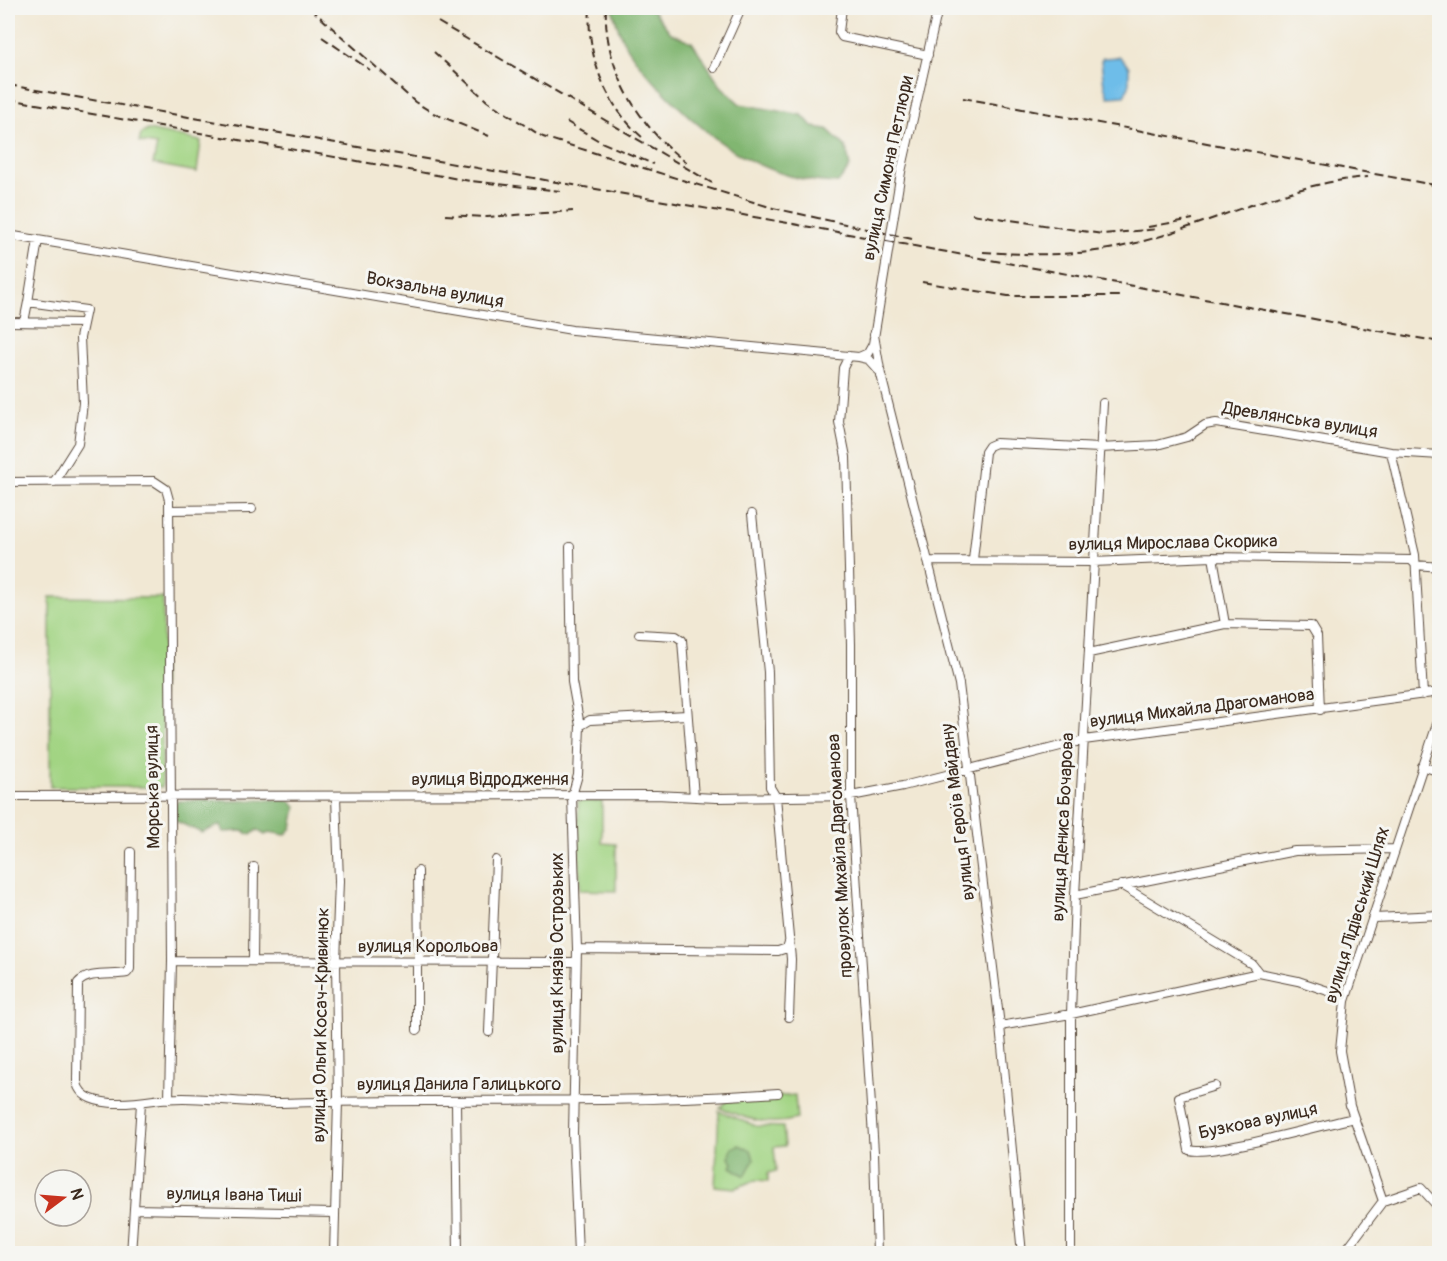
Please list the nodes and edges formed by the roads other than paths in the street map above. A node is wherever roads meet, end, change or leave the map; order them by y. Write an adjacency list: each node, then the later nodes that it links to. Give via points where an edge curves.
1 (726, 8): 4 (street)
2 (842, 8): 5 (street, via 842,37)
3 (938, 8): 5 (street, вулиця Симона Петлюри)
4 (741, 9): 6 (street)
5 (928, 55): 13 (street, вулиця Симона Петлюри, via 901,172)
6 (714, 68)
7 (8, 235): 8 (street, Вокзальна вулиця)
8 (38, 240): 9 (street); 14 (street, Вокзальна вулиця, via 572,330)
9 (28, 302): 11 (street); 12 (street, via 86,310)
10 (8, 322): 11 (street)
11 (24, 322): 12 (street)
12 (83, 323): 22 (street, via 83,403 78,444)
13 (874, 335): 15 (street, via 868,352); 16 (street, вулиця Героїв Майдану)
14 (849, 356): 15 (street, Вокзальна вулиця); 49 (street, провулок Михайла Драгоманова, via 843,368 839,409 846,457)
15 (859, 357): 16 (street, via 868,360)
16 (881, 375): 29 (street, вулиця Героїв Майдану)
17 (1103, 403): 18 (street, вулиця Дениса Бочарова)
18 (1100, 448): 19 (street, Древлянська вулиця, via 1157,445 1187,437 1212,422); 28 (street, Древлянська вулиця, via 1008,443 989,446 985,452); 30 (street, вулиця Дениса Бочарова)
19 (1391, 452): 20 (street, Древлянська вулиця); 31 (street)
20 (1440, 455)
21 (8, 482): 22 (street)
22 (54, 482): 24 (street, Морська вулиця, via 154,481 166,489)
23 (252, 509): 24 (street)
24 (169, 510): 50 (street, Морська вулиця)
25 (752, 514): 52 (street, via 768,672 771,787)
26 (570, 547): 41 (street, вулиця Князів Острозьких, via 572,682)
27 (1213, 557): 30 (street, вулиця Мирослава Скорика); 31 (street, вулиця Мирослава Скорика, via 1411,560); 33 (street)
28 (973, 560): 29 (street, вулиця Мирослава Скорика); 30 (street, вулиця Мирослава Скорика)
29 (928, 561): 44 (street, вулиця Героїв Майдану, via 958,684)
30 (1093, 562): 35 (street, вулиця Дениса Бочарова)
31 (1416, 565): 32 (street, вулиця Мирослава Скорика); 37 (street)
32 (1440, 567)
33 (1225, 624): 35 (street); 38 (street, via 1315,629)
34 (639, 634): 39 (street, via 676,636 682,640)
35 (1089, 653): 42 (street, вулиця Дениса Бочарова)
36 (1440, 692): 37 (street, вулиця Михайла Драгоманова)
37 (1423, 695): 38 (street, вулиця Михайла Драгоманова)
38 (1320, 710): 42 (street, вулиця Михайла Драгоманова)
39 (687, 715): 41 (street, via 590,720); 51 (street)
40 (1440, 715): 43 (street, вулиця Лідівський Шлях)
41 (580, 726): 48 (street, вулиця Князів Острозьких, via 578,775)
42 (1084, 740): 44 (street, вулиця Михайла Драгоманова); 59 (street, вулиця Дениса Бочарова)
43 (1422, 766): 45 (street); 53 (street, вулиця Лідівський Шлях)
44 (970, 767): 49 (street, вулиця Відродження); 74 (street, вулиця Героїв Майдану)
45 (1440, 772)
46 (8, 796): 50 (street, вулиця Відродження)
47 (336, 796): 48 (street, вулиця Відродження); 50 (street, вулиця Відродження); 66 (street, вулиця Ольги Косач-Кривинюк)
48 (572, 796): 51 (street, вулиця Відродження); 63 (street, вулиця Князів Острозьких)
49 (851, 796): 52 (street, вулиця Відродження); 93 (street, провулок Михайла Драгоманова, via 874,1141)
50 (169, 797): 64 (street, Морська вулиця)
51 (694, 797): 52 (street, вулиця Відродження)
52 (776, 797): 62 (street)
53 (1394, 849): 58 (street, via 1294,851); 61 (street, вулиця Лідівський Шлях)
54 (130, 852): 83 (street, вулиця Данила Галицького, via 130,969 117,975 90,976 78,983 77,1083 79,1091 99,1101)
55 (496, 860): 68 (street)
56 (255, 867): 65 (street)
57 (418, 872): 67 (street)
58 (1121, 885): 59 (street); 70 (street, via 1252,964)
59 (1075, 895): 72 (street, вулиця Дениса Бочарова)
60 (1440, 915): 61 (street)
61 (1374, 918): 71 (street, вулиця Лідівський Шлях)
62 (789, 938): 63 (street, via 787,948 778,951); 73 (street)
63 (577, 949): 69 (street, вулиця Князів Острозьких)
64 (172, 961): 65 (street, вулиця Корольова); 79 (street, Морська вулиця)
65 (253, 961): 66 (street, вулиця Корольова)
66 (336, 962): 67 (street, вулиця Корольова); 81 (street, вулиця Ольги Косач-Кривинюк)
67 (418, 962): 68 (street, вулиця Корольова); 75 (street)
68 (491, 962): 69 (street, вулиця Корольова); 76 (street)
69 (576, 962): 80 (street, вулиця Князів Острозьких)
70 (1259, 973): 71 (street); 72 (street)
71 (1346, 997): 84 (street, вулиця Лідівський Шлях, via 1340,1051)
72 (1071, 1014): 74 (street); 95 (street, вулиця Дениса Бочарова)
73 (789, 1017)
74 (1000, 1026): 94 (street, вулиця Героїв Майдану)
75 (417, 1030)
76 (489, 1032)
77 (1215, 1086): 84 (street, Бузкова вулиця, via 1179,1097 1189,1150 1219,1149)
78 (778, 1093): 80 (street, вулиця Данила Галицького)
79 (169, 1099): 81 (street, вулиця Данила Галицького); 83 (street, вулиця Данила Галицького)
80 (573, 1100): 82 (street, вулиця Данила Галицького); 92 (street, вулиця Князів Острозьких)
81 (338, 1101): 82 (street, вулиця Данила Галицького); 88 (street, вулиця Ольги Косач-Кривинюк)
82 (456, 1102): 91 (street)
83 (141, 1103): 86 (street)
84 (1354, 1118): 85 (street, вулиця Лідівський Шлях)
85 (1383, 1201): 87 (street, via 1421,1188); 96 (street)
86 (134, 1209): 88 (street, вулиця Івана Тиші); 89 (street)
87 (1440, 1209)
88 (333, 1213): 90 (street, вулиця Ольги Косач-Кривинюк)
89 (131, 1254)
90 (334, 1254)
91 (458, 1254)
92 (578, 1254)
93 (877, 1254)
94 (1022, 1254)
95 (1071, 1254)
96 (1343, 1254)

